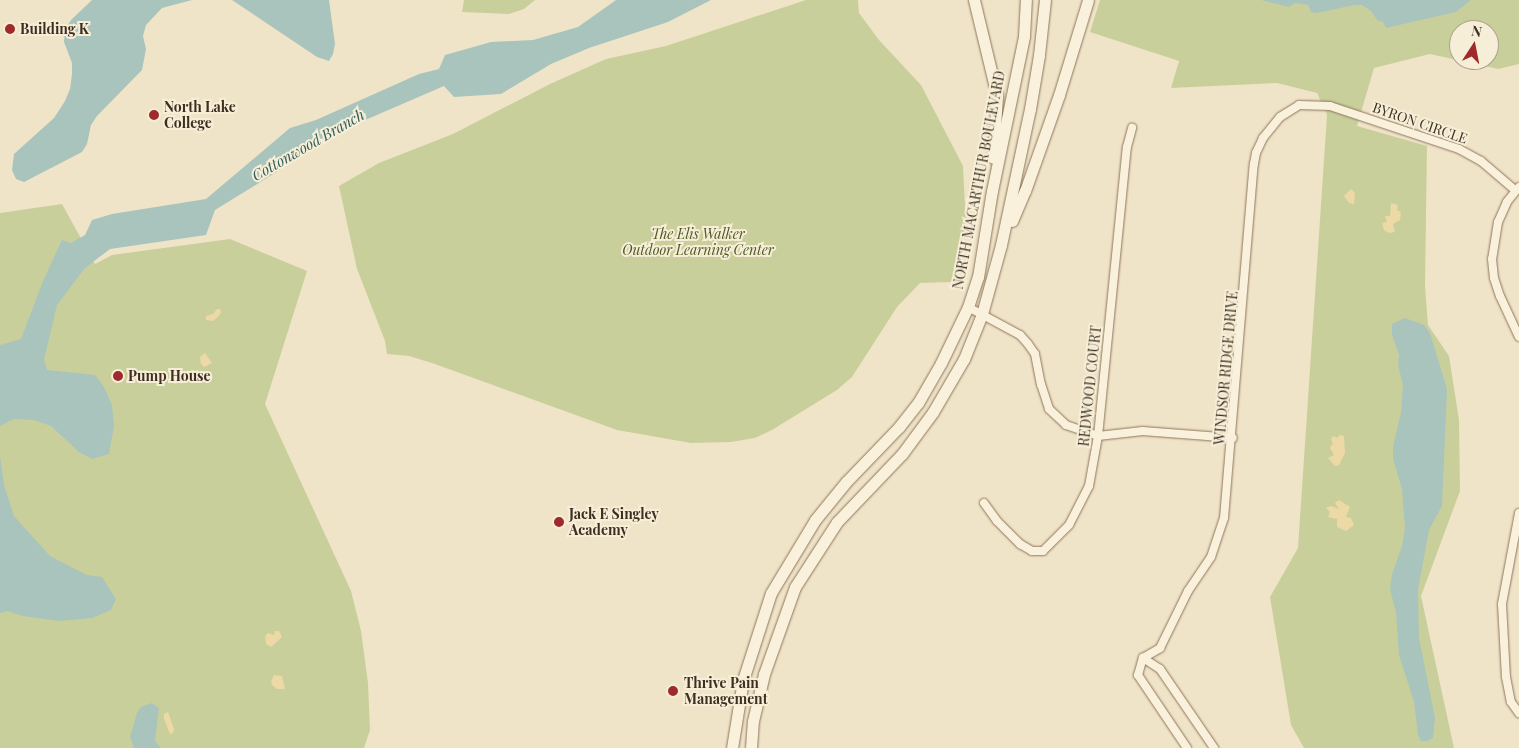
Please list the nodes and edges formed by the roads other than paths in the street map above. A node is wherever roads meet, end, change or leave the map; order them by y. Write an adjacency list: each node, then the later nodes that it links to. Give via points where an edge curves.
1 (974, 0): 8 (main road, via 997,96)
2 (1026, 0): 8 (main road, NORTH MACARTHUR BOULEVARD, via 1024,36)
3 (1045, 0): 9 (main road, via 1040,55)
4 (1088, 0): 9 (main road, via 1026,191)
5 (1330, 106): 7 (street, BYRON CIRCLE, via 1459,149); 14 (street, WINDSOR RIDGE DRIVE, via 1299,105 1280,117 1256,153)
6 (1132, 128): 13 (street, REDWOOD COURT, via 1127,146)
7 (1517, 188): 12 (street, via 1498,222 1492,259 1500,296)
8 (992, 191): 10 (main road, NORTH MACARTHUR BOULEVARD, via 978,277)
9 (1001, 245): 11 (main road)
10 (968, 306): 11 (street); 18 (main road, NORTH MACARTHUR BOULEVARD, via 918,402 900,427 846,482 801,542 771,593)
11 (982, 314): 13 (street, via 1028,344 1035,354 1049,409 1057,418 1076,430); 19 (main road, via 964,359 920,432 837,522 815,553 791,596)
12 (1519, 337)
13 (1098, 436): 14 (street, via 1143,431); 15 (street, REDWOOD COURT, via 1090,486 1069,525 1043,551 1032,551 1020,544)
14 (1233, 438): 17 (street, WINDSOR RIDGE DRIVE, via 1224,518 1211,557 1188,591 1160,648)
15 (984, 503)
16 (1519, 513): 20 (street, via 1502,604 1506,677 1512,702)
17 (1144, 658): 23 (street, via 1138,676); 24 (street, via 1160,669)
18 (745, 673): 19 (main road); 21 (main road, NORTH MACARTHUR BOULEVARD)
19 (763, 678): 22 (main road)
20 (1519, 713)
21 (732, 748)
22 (751, 748)
23 (1187, 748)
24 (1214, 748)

